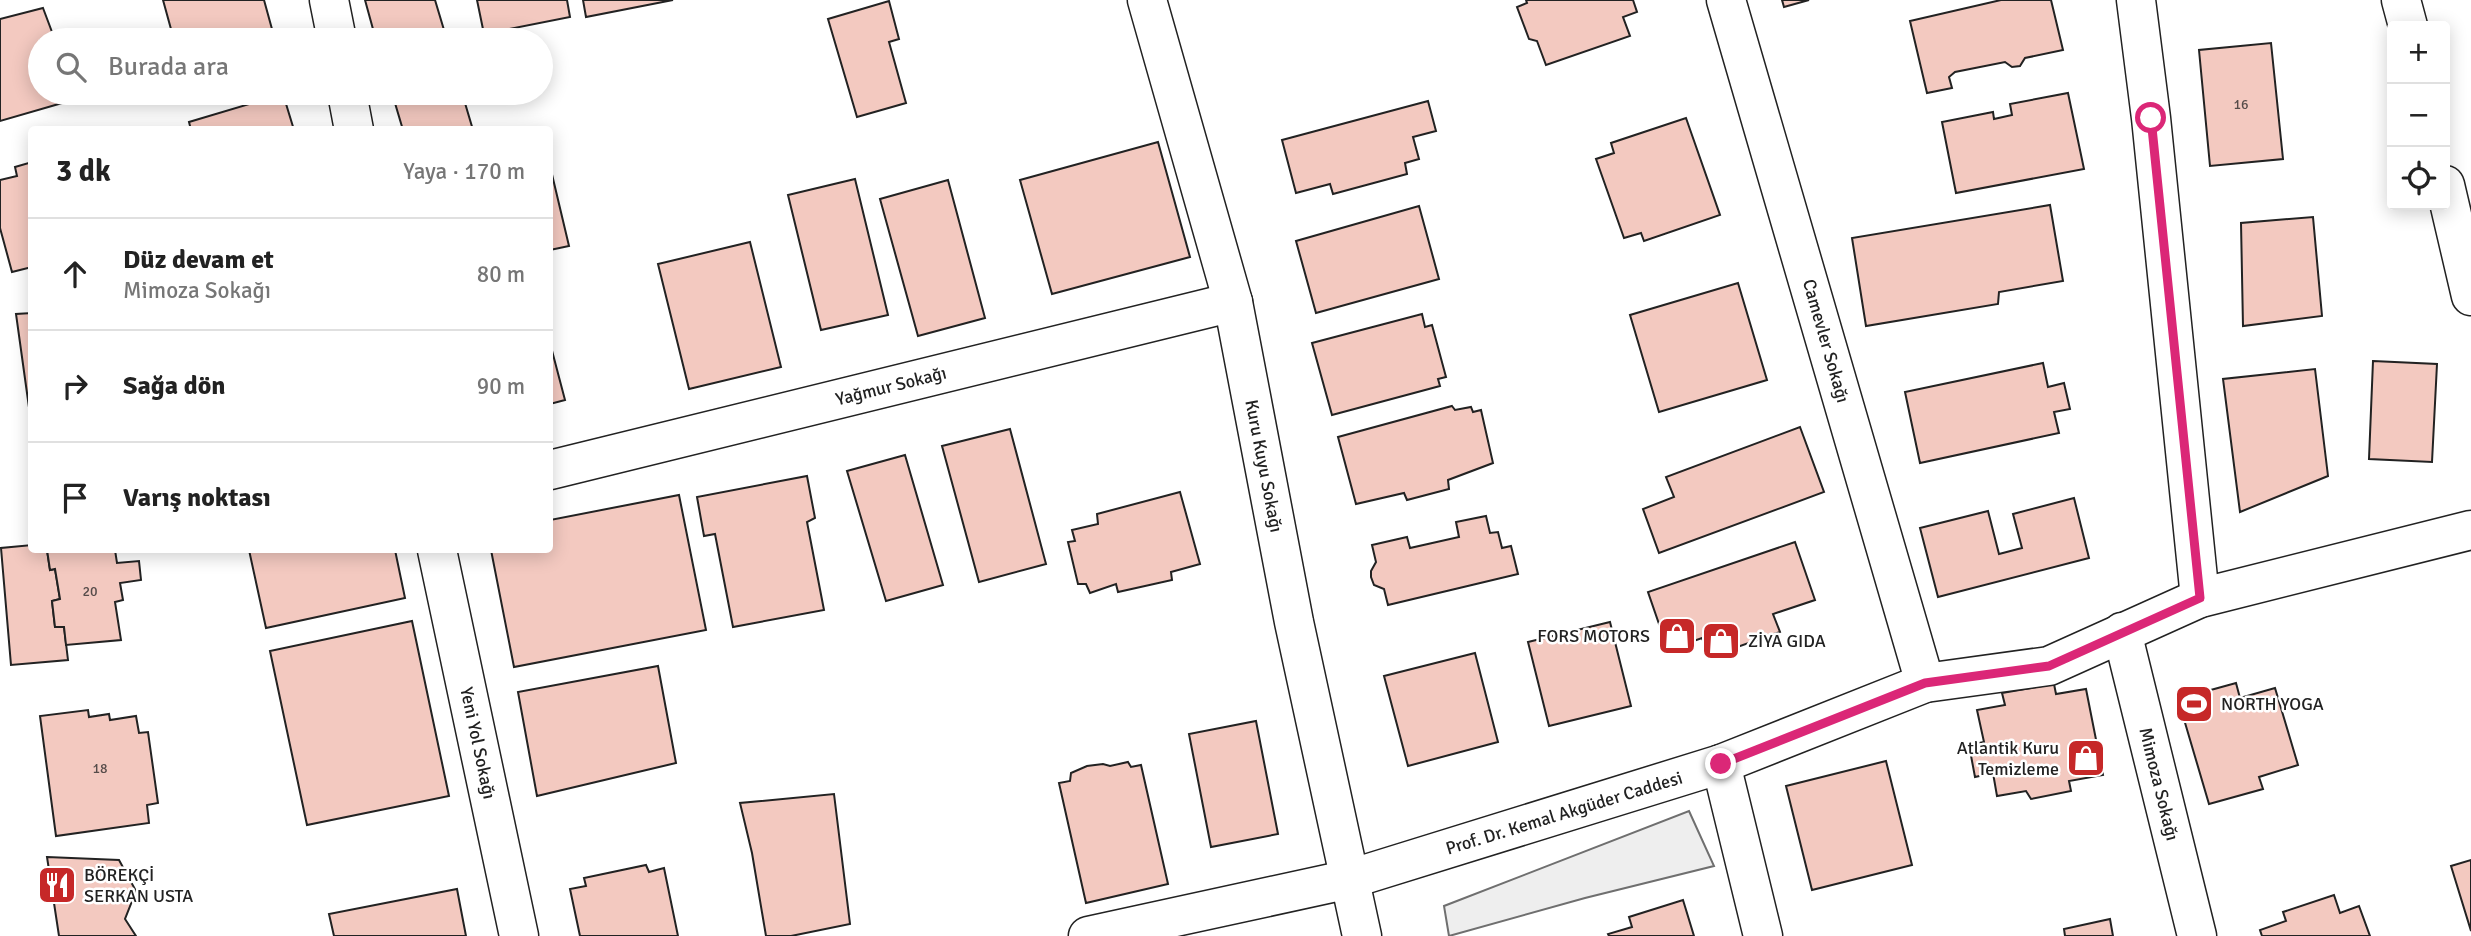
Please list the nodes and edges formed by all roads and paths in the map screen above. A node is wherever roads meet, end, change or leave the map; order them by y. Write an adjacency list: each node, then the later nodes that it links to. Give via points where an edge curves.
1 (329, 0): 7 (street)
2 (1147, 0): 12 (street, Kuru Kuyu Sokağı)
3 (1726, 0): 18 (street, Camevler Sokağı)
4 (2136, 0): 16 (street)
5 (2401, 0): 6 (street)
6 (2406, 21)
7 (335, 28)
8 (349, 105): 9 (street)
9 (353, 126)
10 (2450, 206): 11 (street)
11 (2471, 296)
12 (1233, 302): 13 (street, Yağmur Sokağı); 20 (street, Kuru Kuyu Sokağı, via 1294,622)
13 (553, 469)
14 (2471, 530): 16 (street, Prof. Dr. Kemal Akgüder Caddesi)
15 (438, 553): 21 (street, Yeni Yol Sokağı)
16 (2200, 598): 17 (street, Prof. Dr. Kemal Akgüder Caddesi)
17 (2122, 632): 18 (street, Prof. Dr. Kemal Akgüder Caddesi, via 2049,666); 25 (street, Mimoza Sokağı)
18 (1925, 683): 19 (street, Prof. Dr. Kemal Akgüder Caddesi)
19 (1721, 764): 20 (street, Prof. Dr. Kemal Akgüder Caddesi); 24 (street)
20 (1350, 879): 22 (street, Prof. Dr. Kemal Akgüder Caddesi); 23 (street, Kuru Kuyu Sokağı)
21 (519, 936)
22 (1088, 936)
23 (1362, 936)
24 (1763, 936)
25 (2197, 936)

